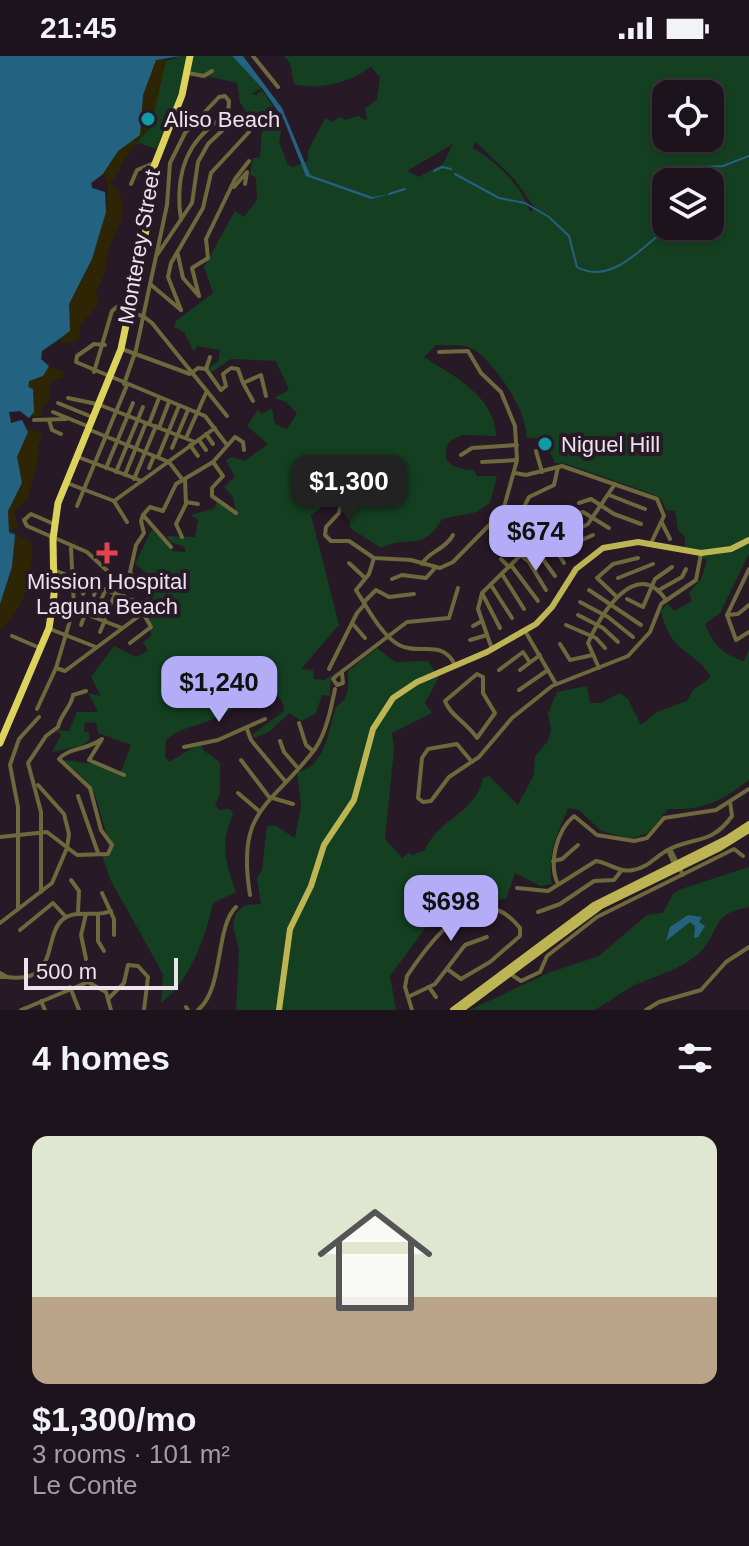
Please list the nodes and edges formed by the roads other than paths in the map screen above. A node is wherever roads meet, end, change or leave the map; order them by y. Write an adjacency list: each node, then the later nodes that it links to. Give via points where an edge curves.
1 (190, 56): 4 (highway)
2 (253, 56): 5 (street)
3 (212, 71): 4 (street, via 204,76)
4 (188, 73): 9 (highway)
5 (278, 87)
6 (229, 118): 13 (street, via 203,152 192,203); 13 (street, via 217,120 193,142 181,181); 15 (street, Monterey Street, via 229,101 219,97 177,148 170,163)
7 (249, 132): 14 (street, via 211,173 203,208)
8 (249, 161): 12 (street)
9 (155, 163): 10 (street, via 137,170); 17 (highway)
10 (131, 184)
11 (245, 184): 12 (street, via 247,172)
12 (230, 192): 14 (street, via 206,239 209,254 192,268 197,297 180,273)
13 (181, 220): 15 (street)
14 (178, 254): 16 (street, via 168,277 181,310)
15 (157, 255): 16 (street, Monterey Street)
16 (150, 284): 18 (street, Monterey Street)
17 (129, 309): 18 (street); 19 (street, via 118,306 112,311); 20 (highway)
18 (143, 316): 22 (street, Monterey Street); 26 (street)
19 (105, 345): 25 (street); 25 (street, via 94,344 76,359)
20 (121, 349): 22 (street); 29 (highway)
21 (439, 352): 65 (street, via 468,351 509,406)
22 (135, 353): 26 (street); 28 (street, Monterey Street)
23 (210, 357): 24 (street)
24 (206, 369): 26 (street); 27 (street, via 220,390 226,386 223,373 232,367 239,370)
25 (94, 372): 29 (street)
26 (190, 374): 30 (street)
27 (243, 383): 31 (street, via 263,375); 34 (street)
28 (125, 384): 29 (street); 33 (street); 42 (street, Monterey Street)
29 (106, 385): 40 (highway)
30 (206, 393): 44 (street); 45 (street)
31 (266, 396)
32 (68, 398): 40 (street)
33 (159, 398): 35 (street); 51 (street)
34 (253, 401)
35 (169, 402): 38 (street); 52 (street)
36 (58, 403): 40 (street)
37 (133, 403): 46 (street)
38 (179, 406): 41 (street); 55 (street)
39 (143, 407): 50 (street)
40 (95, 410): 42 (street); 54 (highway); 54 (highway)
41 (188, 410): 44 (street); 58 (street)
42 (116, 411): 46 (street); 59 (street, Monterey Street)
43 (53, 412): 47 (street)
44 (198, 413): 53 (street); 60 (street)
45 (227, 416)
46 (128, 417): 50 (street); 61 (street)
47 (68, 418): 49 (street); 54 (street)
48 (34, 420): 49 (street)
49 (49, 420): 56 (street, via 52,430)
50 (137, 420): 51 (street); 66 (street)
51 (148, 423): 52 (street); 68 (street)
52 (157, 427): 55 (street); 72 (street)
53 (215, 428): 57 (street); 64 (street)
54 (88, 430): 59 (street); 75 (highway)
55 (168, 431): 58 (street); 76 (street)
56 (61, 434)
57 (206, 434): 62 (street); 63 (street)
58 (176, 435): 60 (street); 67 (street)
59 (105, 437): 61 (street); 81 (street, Monterey Street)
60 (186, 438): 62 (street)
61 (117, 442): 66 (street); 83 (street)
62 (195, 443): 69 (street); 74 (street); 78 (street)
63 (213, 444)
64 (227, 445): 70 (street, via 236,436); 79 (street)
65 (517, 445): 73 (street, via 472,448); 77 (street)
66 (127, 446): 68 (street); 85 (street)
67 (172, 448)
68 (135, 449): 72 (street); 89 (street)
69 (206, 450)
70 (244, 450)
71 (536, 451): 86 (street)
72 (145, 453): 76 (street); 90 (street)
73 (461, 455)
74 (198, 456)
75 (78, 457): 81 (street); 93 (highway)
76 (156, 457): 78 (street); 84 (street)
77 (517, 460): 80 (street); 88 (street)
78 (169, 462): 91 (street); 92 (street)
79 (213, 462): 91 (street); 107 (street, via 223,476 212,496)
80 (482, 462)
81 (95, 464): 83 (street); 95 (street, Monterey Street)
82 (558, 467): 86 (street); 94 (street); 108 (street, via 554,485 529,497)
83 (106, 468): 85 (street)
84 (149, 468)
85 (116, 472): 89 (street)
86 (542, 472): 88 (street)
87 (346, 473): 135 (street, via 339,513 325,535 331,541 349,541)
88 (515, 473): 144 (street, via 503,511 453,562)
89 (125, 475): 90 (street)
90 (134, 479): 92 (street)
91 (184, 479): 100 (street); 106 (street, via 170,492)
92 (142, 481): 99 (street)
93 (67, 483): 95 (street); 115 (highway)
94 (615, 484): 97 (street); 114 (street, via 657,499 664,511)
95 (84, 489): 96 (street); 103 (street, Monterey Street)
96 (93, 493): 98 (street); 99 (street)
97 (609, 495): 104 (street); 105 (street)
98 (90, 499)
99 (114, 501): 113 (street)
100 (186, 502): 102 (street); 123 (street, via 176,524)
101 (579, 503): 104 (street, via 591,499)
102 (198, 504)
103 (77, 506)
104 (602, 507): 111 (street); 116 (street)
105 (645, 509)
106 (163, 511): 109 (street, via 150,507); 112 (street)
107 (236, 513)
108 (521, 513)
109 (143, 515): 129 (street); 183 (street, via 144,533 130,572 149,585)
110 (565, 515): 111 (street, via 583,512)
111 (594, 518): 117 (street); 118 (street)
112 (165, 520)
113 (127, 522)
114 (662, 523): 126 (street); 128 (street)
115 (54, 524): 125 (highway); 125 (street, via 31,514 24,520)
116 (641, 524)
117 (609, 528)
118 (575, 531): 119 (street); 122 (street, via 582,540)
119 (561, 532): 120 (street); 132 (street)
120 (546, 534): 127 (street); 139 (street)
121 (453, 535): 140 (street)
122 (593, 535)
123 (182, 537)
124 (749, 538): 133 (main road)
125 (53, 539): 147 (highway); 154 (street, via 87,552)
126 (670, 539)
127 (531, 543): 134 (street); 152 (street)
128 (651, 543): 133 (main road); 207 (main road, via 623,542 590,555 548,612)
129 (171, 547)
130 (71, 548): 150 (street)
131 (514, 550): 134 (street)
132 (573, 551)
133 (701, 553): 176 (street, via 696,580)
134 (521, 554): 142 (street); 164 (street)
135 (374, 558): 140 (street); 153 (street)
136 (638, 558): 173 (street, via 613,564 598,575 598,582)
137 (501, 559): 142 (street)
138 (349, 563): 153 (street)
139 (564, 563)
140 (422, 564): 144 (street)
141 (653, 564): 149 (street)
142 (510, 566): 151 (street); 178 (street)
143 (672, 567): 160 (street)
144 (435, 568): 156 (street, via 426,578)
145 (686, 569): 166 (street)
146 (749, 569): 194 (street)
147 (54, 570): 150 (street); 179 (highway)
148 (493, 571): 151 (street)
149 (634, 571): 155 (street); 158 (street)
150 (73, 576): 157 (street); 186 (street)
151 (501, 576): 159 (street); 187 (street)
152 (555, 576)
153 (366, 577): 181 (street, via 356,589)
154 (115, 578)
155 (618, 578)
156 (392, 579)
157 (88, 582): 161 (street); 169 (street)
158 (638, 583): 160 (street); 173 (street)
159 (491, 585): 168 (street); 196 (street)
160 (653, 585): 166 (street); 174 (street, via 643,607)
161 (97, 586): 163 (street); 171 (street)
162 (458, 588): 211 (street, via 449,618 407,622)
163 (106, 589): 167 (street); 190 (street)
164 (546, 590)
165 (589, 590): 184 (street)
166 (659, 590): 176 (street)
167 (116, 593): 172 (street); 182 (street)
168 (482, 593): 197 (street, via 477,604); 206 (street)
169 (83, 594)
170 (414, 594): 181 (street, via 389,597 376,590)
171 (94, 595)
172 (124, 596): 175 (street); 188 (street)
173 (617, 597): 184 (street)
174 (627, 599)
175 (134, 600): 183 (street); 189 (street)
176 (666, 600): 232 (street, via 641,646)
177 (87, 601): 190 (street)
178 (538, 601)
179 (54, 602): 186 (street); 204 (highway)
180 (580, 602): 193 (street)
181 (365, 603): 198 (street); 211 (street)
182 (110, 605)
183 (145, 605): 191 (street)
184 (610, 605): 193 (street); 202 (street)
185 (749, 605): 194 (street)
186 (74, 607): 190 (street); 210 (street)
187 (524, 609)
188 (119, 610)
189 (130, 610)
190 (87, 613): 195 (street); 199 (street)
191 (143, 613): 205 (street); 220 (street, via 151,627)
192 (578, 615): 201 (street)
193 (604, 615): 201 (street); 216 (street)
194 (727, 615): 209 (street, via 736,640)
195 (102, 618): 205 (street); 208 (street)
196 (512, 618)
197 (482, 621): 203 (street); 212 (street)
198 (352, 623): 217 (street); 233 (street)
199 (81, 625)
200 (566, 625): 214 (street)
201 (597, 625): 214 (street); 219 (street)
202 (641, 625)
203 (473, 626)
204 (49, 628): 210 (street); 225 (highway)
205 (122, 628): 223 (street)
206 (500, 628)
207 (525, 631): 226 (main road); 227 (street)
208 (100, 632)
209 (749, 632)
210 (66, 634): 221 (street); 231 (street)
211 (389, 634): 230 (street, via 404,646 439,649); 250 (street, via 333,679 336,687 325,727)
212 (487, 635): 218 (street); 226 (street)
213 (12, 636): 225 (street)
214 (591, 636): 224 (street); 228 (street, via 588,647)
215 (92, 637): 221 (street)
216 (633, 637)
217 (365, 638)
218 (470, 640)
219 (618, 642)
220 (130, 643)
221 (90, 644): 223 (street)
222 (560, 644): 228 (street, via 570,660)
223 (96, 647): 231 (street, via 65,671)
224 (605, 648)
225 (42, 649): 248 (highway)
226 (493, 649): 230 (main road)
227 (540, 655): 229 (street); 236 (street)
228 (593, 655): 232 (street)
229 (529, 661): 234 (street, via 523,652); 235 (street)
230 (455, 666): 317 (main road, via 401,691 377,719 354,800 324,845 288,935)
231 (56, 668): 240 (street)
232 (599, 668): 237 (street)
233 (329, 669)
234 (499, 670)
235 (520, 670)
236 (548, 670): 237 (street); 238 (street)
237 (556, 684): 246 (street)
238 (519, 690)
239 (86, 691): 265 (street, via 73,695 58,727 28,763)
240 (37, 709)
241 (39, 717): 267 (street, via 19,739 10,765)
242 (265, 719): 245 (street)
243 (299, 723): 250 (street, via 300,734)
244 (487, 725): 244 (street, via 495,713 483,693 482,674 477,674 448,695 446,707 469,724 477,738); 246 (street)
245 (247, 728): 249 (street); 255 (street)
246 (499, 733): 252 (street)
247 (280, 741): 253 (street)
248 (0, 743)
249 (184, 747)
250 (313, 751): 253 (street)
251 (241, 760): 260 (street)
252 (472, 762): 252 (street, via 457,744 425,751 417,796 431,801 449,777)
253 (297, 767): 255 (street)
254 (124, 775): 271 (street, via 89,760 102,739 59,757 91,791 101,830 113,848 108,854)
255 (285, 781): 260 (street)
256 (38, 785): 269 (street, via 62,810)
257 (749, 789): 261 (street)
258 (238, 793): 263 (street)
259 (78, 796): 271 (street)
260 (269, 797): 262 (street); 263 (street)
261 (730, 802): 270 (street, via 732,816 716,834); 273 (street, via 701,814 664,818 647,838 634,841 597,835 574,816)
262 (293, 804)
263 (259, 811): 282 (street, via 245,852)
264 (749, 827): 274 (main road)
265 (41, 831): 267 (street); 269 (street); 280 (street)
266 (0, 836): 267 (street)
267 (18, 836): 284 (street)
268 (578, 845): 273 (street)
269 (67, 848): 271 (street, via 77,855); 280 (street, via 52,883)
270 (669, 850): 274 (street); 275 (street, via 643,867)
271 (98, 853)
272 (743, 856): 276 (street, via 734,849)
273 (553, 861): 278 (street)
274 (676, 866): 276 (street); 298 (main road, via 594,905); 301 (main road, via 601,906)
275 (621, 871): 278 (street, via 596,861); 286 (street, via 614,880 594,881)
276 (681, 875): 301 (street, via 597,917 547,956 540,972 521,981)
277 (71, 880): 287 (street, via 79,887)
278 (558, 884): 279 (street, via 541,893)
279 (517, 888)
280 (41, 892): 284 (street)
281 (102, 893): 285 (street)
282 (250, 895)
283 (236, 907): 311 (street, via 228,917)
284 (18, 909): 291 (street)
285 (111, 911): 289 (street); 293 (street)
286 (538, 912)
287 (78, 913): 288 (street); 290 (street)
288 (86, 914): 289 (street); 297 (street, via 81,935)
289 (98, 916): 296 (street, via 98,941)
290 (66, 917): 292 (street, via 53,903); 302 (street, via 57,928 50,960 28,975)
291 (0, 923)
292 (20, 930)
293 (114, 935)
294 (487, 937): 300 (street, via 465,945)
295 (749, 947): 321 (street, via 726,962 701,990)
296 (104, 951)
297 (86, 959)
298 (523, 960): 301 (main road); 304 (main road)
299 (87, 966): 303 (street)
300 (447, 969): 306 (street); 307 (street, via 461,979 490,962 522,932 509,914 498,909 464,913 407,975)
301 (512, 975): 304 (main road); 320 (main road)
302 (0, 976)
303 (88, 982): 305 (street); 309 (street, via 102,987)
304 (495, 982): 319 (main road)
305 (70, 987): 310 (street); 314 (street)
306 (429, 987): 307 (street); 308 (street)
307 (408, 997): 318 (street)
308 (436, 997)
309 (109, 998): 315 (street); 316 (street, via 124,983 128,965 145,970 149,989)
310 (41, 1001): 312 (street); 313 (street)
311 (203, 1009)
312 (21, 1010)
313 (45, 1010)
314 (79, 1010)
315 (111, 1010)
316 (144, 1010)
317 (279, 1010)
318 (412, 1010)
319 (453, 1010)
320 (461, 1010)
321 (646, 1010)

